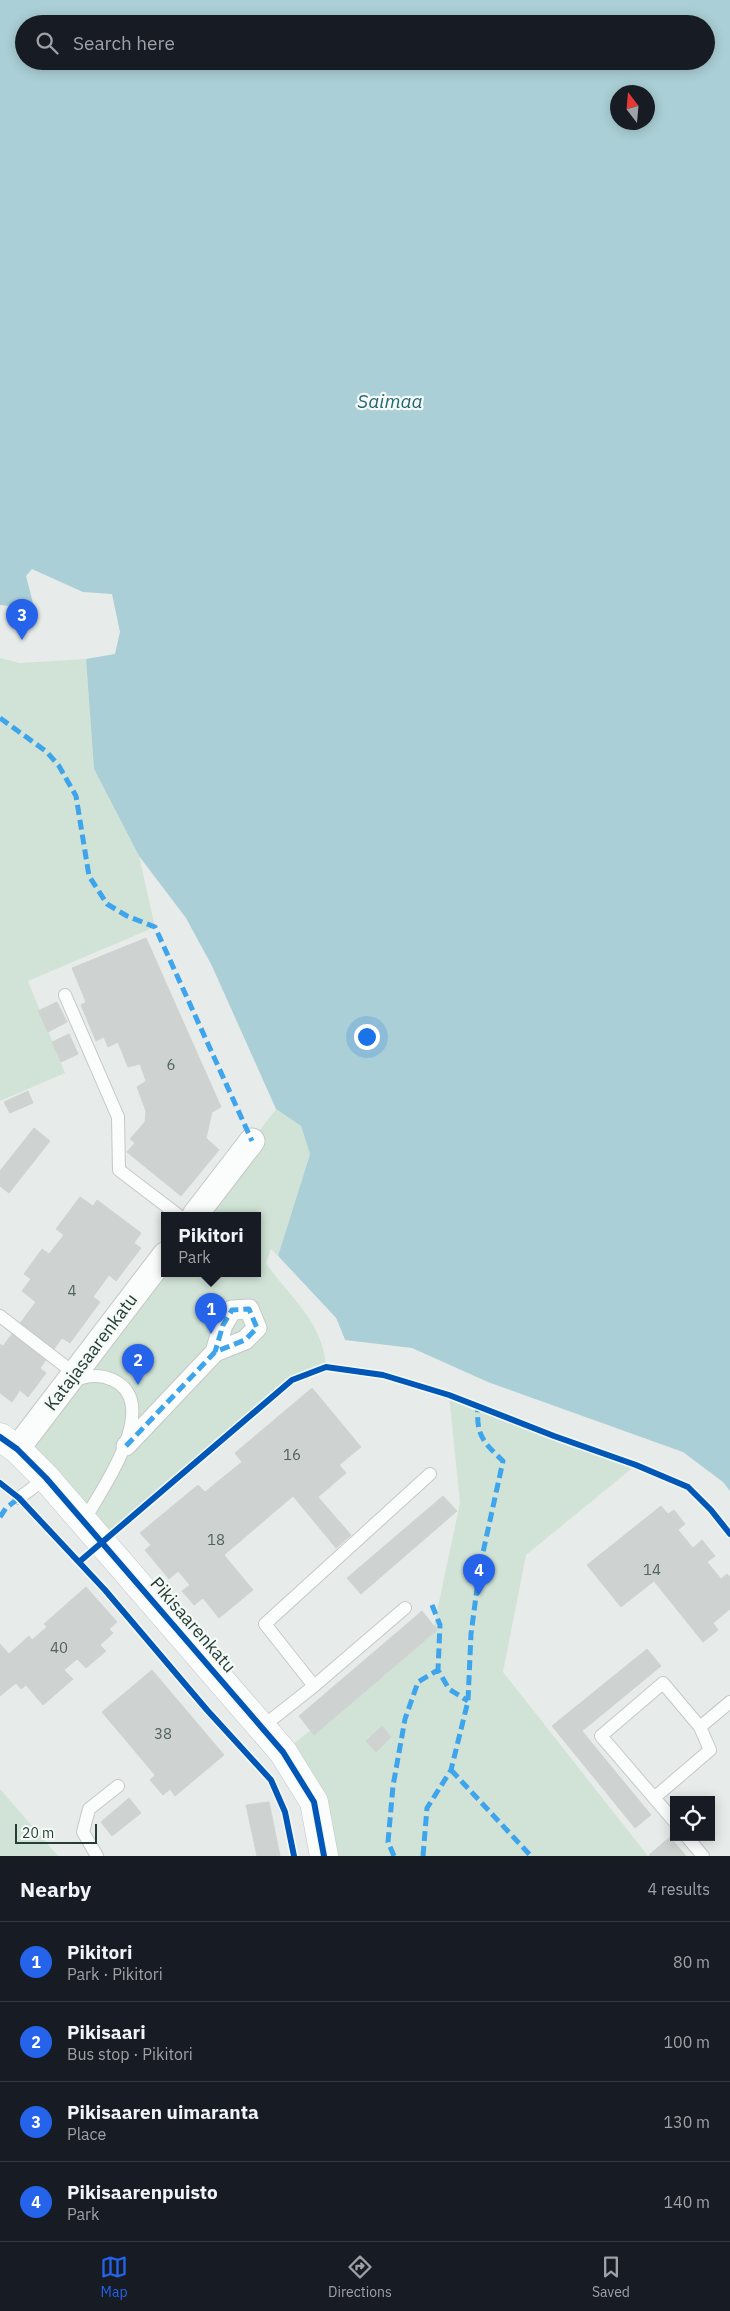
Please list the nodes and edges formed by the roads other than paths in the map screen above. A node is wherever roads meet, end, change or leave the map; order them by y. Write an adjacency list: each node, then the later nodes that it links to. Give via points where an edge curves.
1 (65, 995): 3 (lane, via 118,1117 118,1170)
2 (252, 1141): 4 (street)
3 (174, 1212)
4 (197, 1212)
5 (161, 1260): 8 (street, Katajasaarenkatu)
6 (0, 1316): 8 (lane)
7 (215, 1352): 11 (street)
8 (74, 1373): 9 (street, Katajasaarenkatu)
9 (59, 1393): 10 (street, Katajasaarenkatu); 11 (lane, via 78,1378 88,1376 106,1378 119,1385 128,1394 132,1410)
10 (8, 1443): 13 (street, Pikisaarenkatu)
11 (126, 1446): 15 (lane)
12 (430, 1474): 17 (lane, via 265,1624)
13 (46, 1478): 14 (lane); 15 (street, Pikisaarenkatu)
14 (19, 1498)
15 (84, 1521): 19 (street, Pikisaarenkatu)
16 (405, 1608): 17 (lane)
17 (314, 1686): 19 (lane)
18 (730, 1702): 20 (lane)
19 (262, 1727): 26 (street, Pikisaarenkatu, via 283,1752 314,1802)
20 (700, 1727): 22 (lane, via 710,1750); 22 (lane, via 663,1683 601,1736)
21 (118, 1786): 25 (lane, via 89,1809 83,1832)
22 (654, 1798): 23 (lane)
23 (670, 1816)
24 (691, 1841): 27 (lane)
25 (96, 1856)
26 (324, 1856)
27 (704, 1856)

